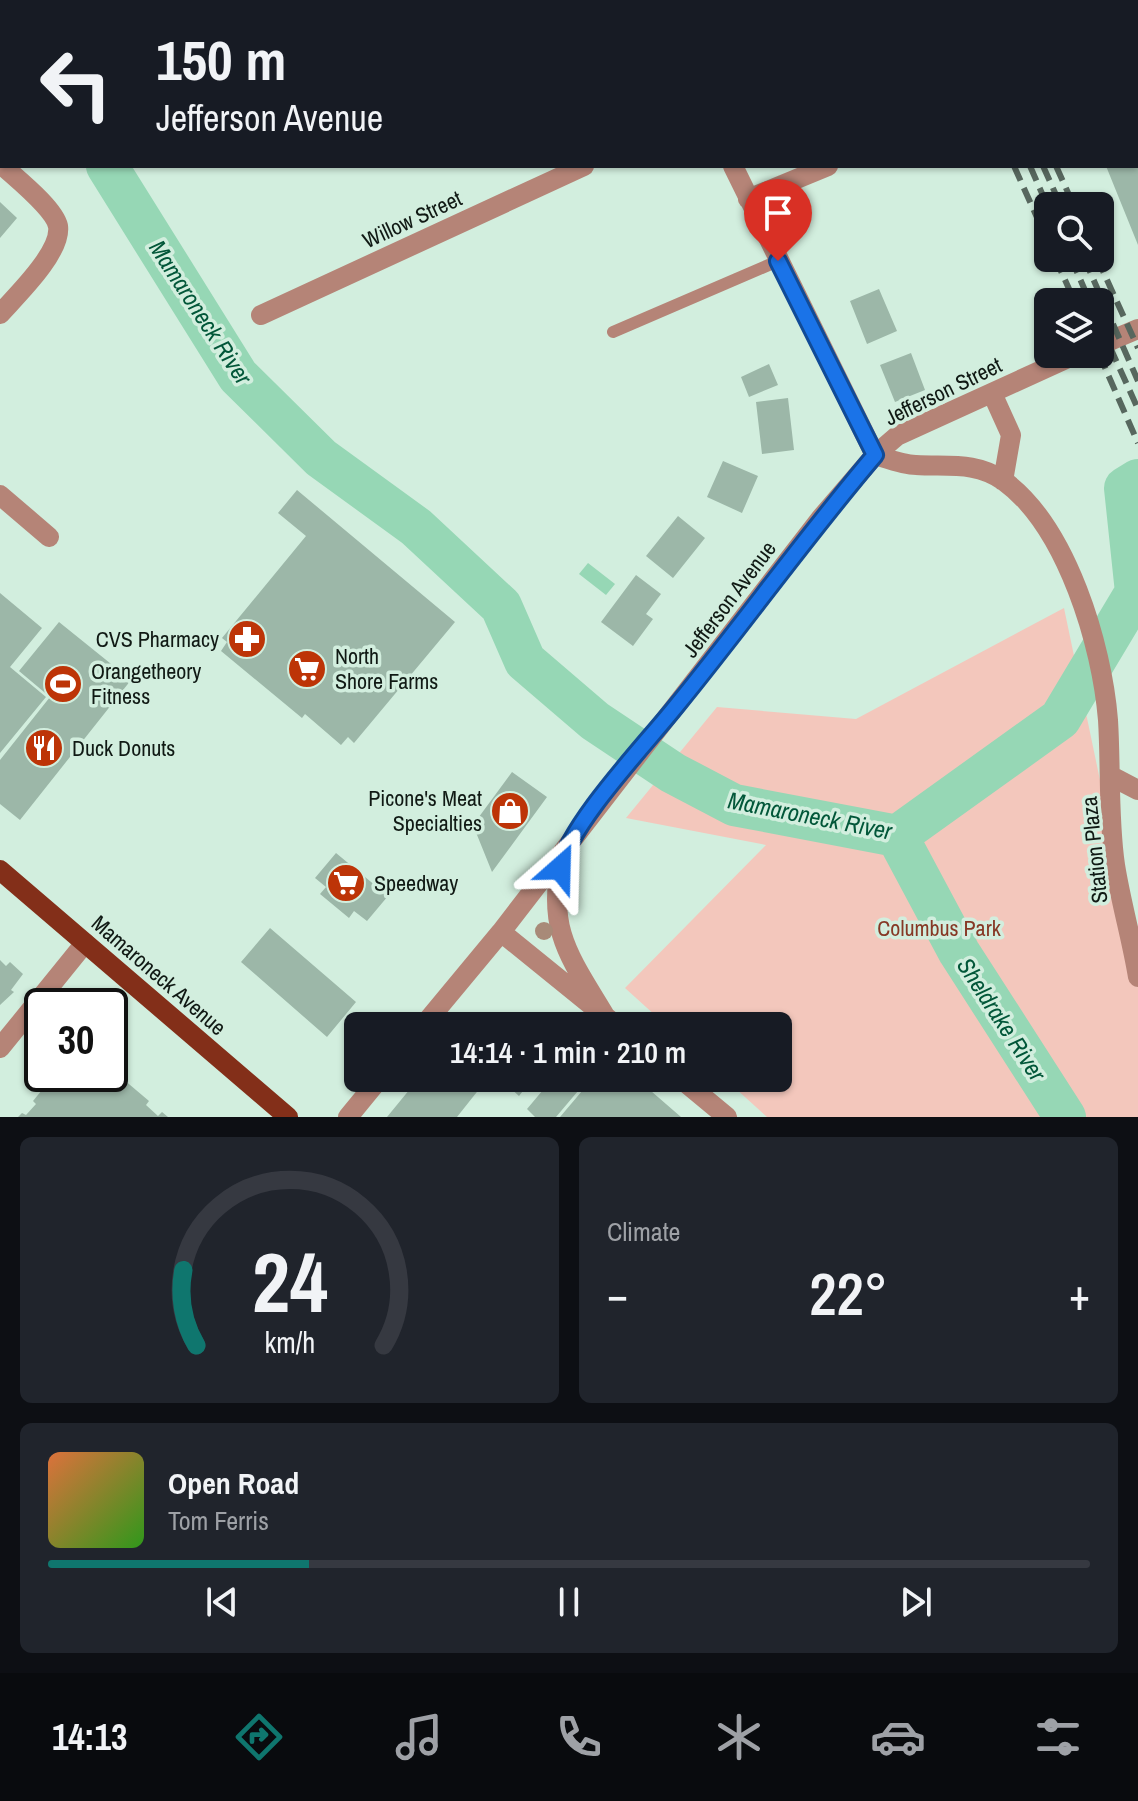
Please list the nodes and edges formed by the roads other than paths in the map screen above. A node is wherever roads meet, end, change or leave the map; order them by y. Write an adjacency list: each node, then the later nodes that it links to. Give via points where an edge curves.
1 (5, 168): 7 (street, via 50,214 58,232 52,250)
2 (580, 168): 8 (street, Willow Street)
3 (734, 168): 5 (street)
4 (823, 168): 5 (street)
5 (748, 199): 6 (street)
6 (778, 261): 10 (lane); 14 (street)
7 (0, 314)
8 (261, 315)
9 (1138, 329): 11 (street)
10 (613, 332)
11 (1114, 339)
12 (1046, 368): 13 (street, Jefferson Street)
13 (992, 393): 14 (street, Jefferson Street, via 897,436); 15 (street, via 1011,435)
14 (875, 455): 15 (street, Station Plaza, via 914,466 956,463); 20 (street, Jefferson Avenue)
15 (1003, 481): 18 (street, Station Plaza, via 1054,540 1089,627 1107,716)
16 (0, 495): 17 (street)
17 (49, 537)
18 (1111, 776): 19 (street, Station Plaza); 24 (street, Station Plaza, via 1115,864)
19 (1138, 790)
20 (564, 850): 22 (street, Jefferson Avenue); 27 (street, via 556,886 557,923 570,958)
21 (0, 870): 23 (main road, Mamaroneck Avenue)
22 (501, 932): 25 (street, Jefferson Avenue); 26 (street)
23 (85, 943): 28 (street); 31 (main road, Mamaroneck Avenue)
24 (1137, 970)
25 (435, 1012)
26 (600, 1012)
27 (605, 1012)
28 (0, 1048)
29 (369, 1092): 32 (street)
30 (697, 1092): 33 (street)
31 (288, 1117)
32 (348, 1117)
33 (727, 1117)

